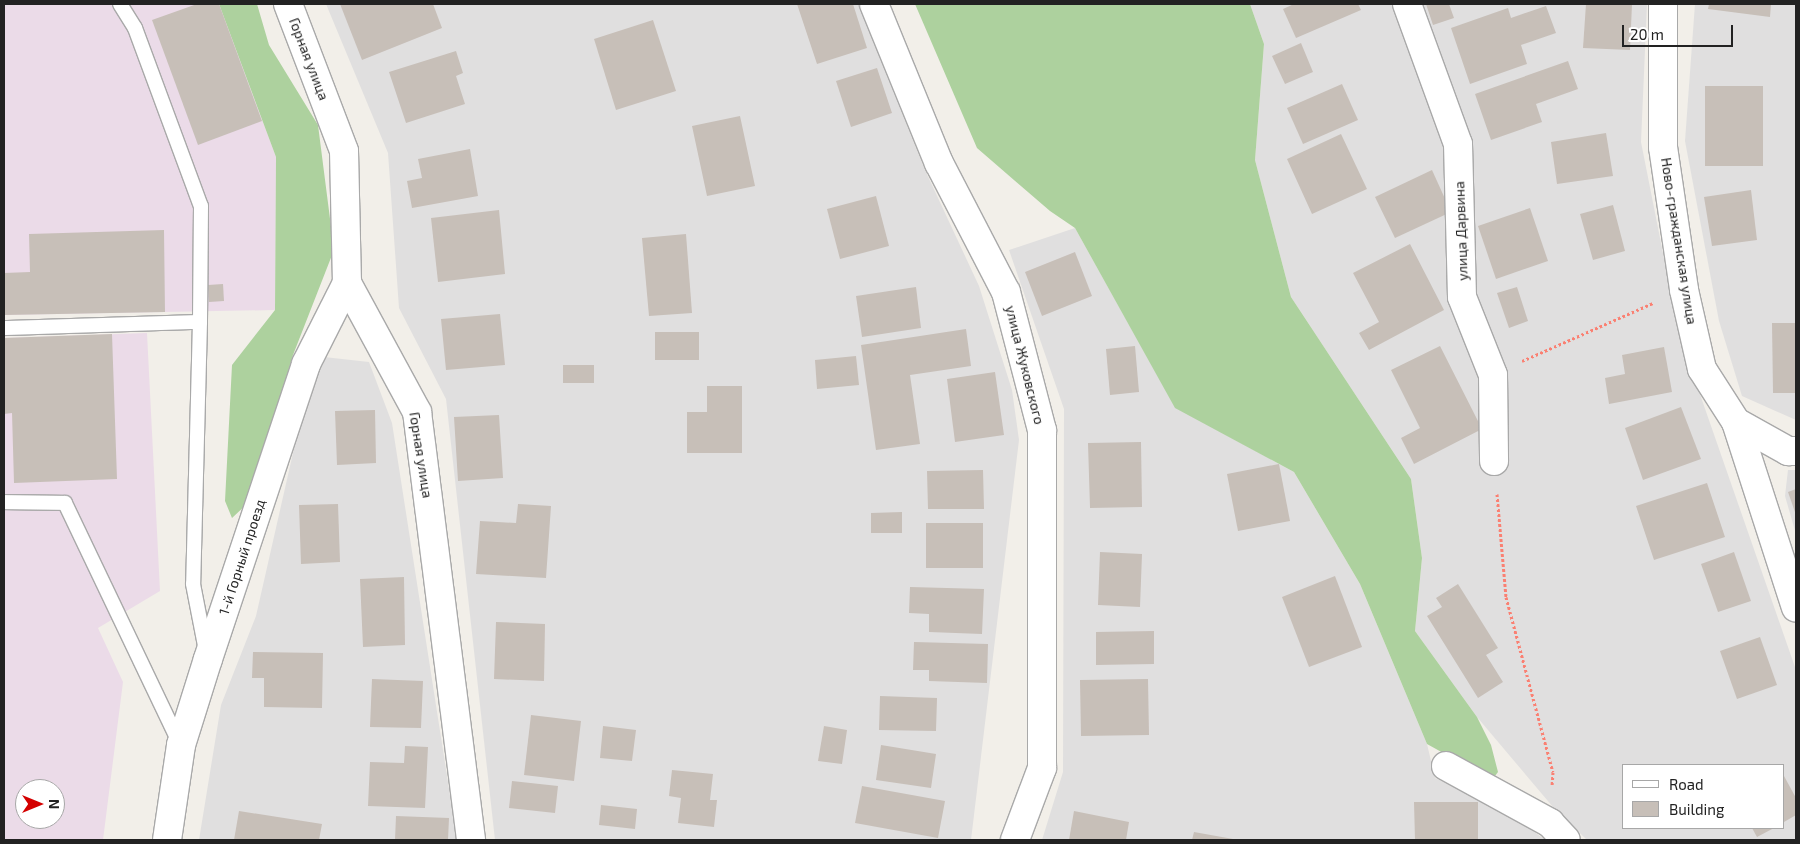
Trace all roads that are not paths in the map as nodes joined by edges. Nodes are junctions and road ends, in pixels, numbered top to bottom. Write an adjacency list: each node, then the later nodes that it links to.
1 (120, 4): 7 (lane)
2 (288, 4): 6 (street, Горная улица)
3 (874, 4): 20 (street, улица Жуковского)
4 (1407, 4): 11 (street, улица Дарвина)
5 (1663, 4): 9 (street, Ново-гражданская улица)
6 (348, 283): 14 (street, 1-й Горный проезд); 19 (street, Горная улица)
7 (200, 322): 8 (lane); 14 (lane)
8 (4, 328)
9 (1736, 422): 10 (street); 13 (street, Ново-гражданская улица)
10 (1796, 451)
11 (1494, 460)
12 (4, 502): 15 (lane)
13 (1796, 608)
14 (208, 660): 15 (street, 1-й Горный проезд)
15 (181, 746): 18 (street, 1-й Горный проезд)
16 (1446, 766): 17 (street)
17 (1558, 832)
18 (167, 840)
19 (472, 840)
20 (1016, 840)

